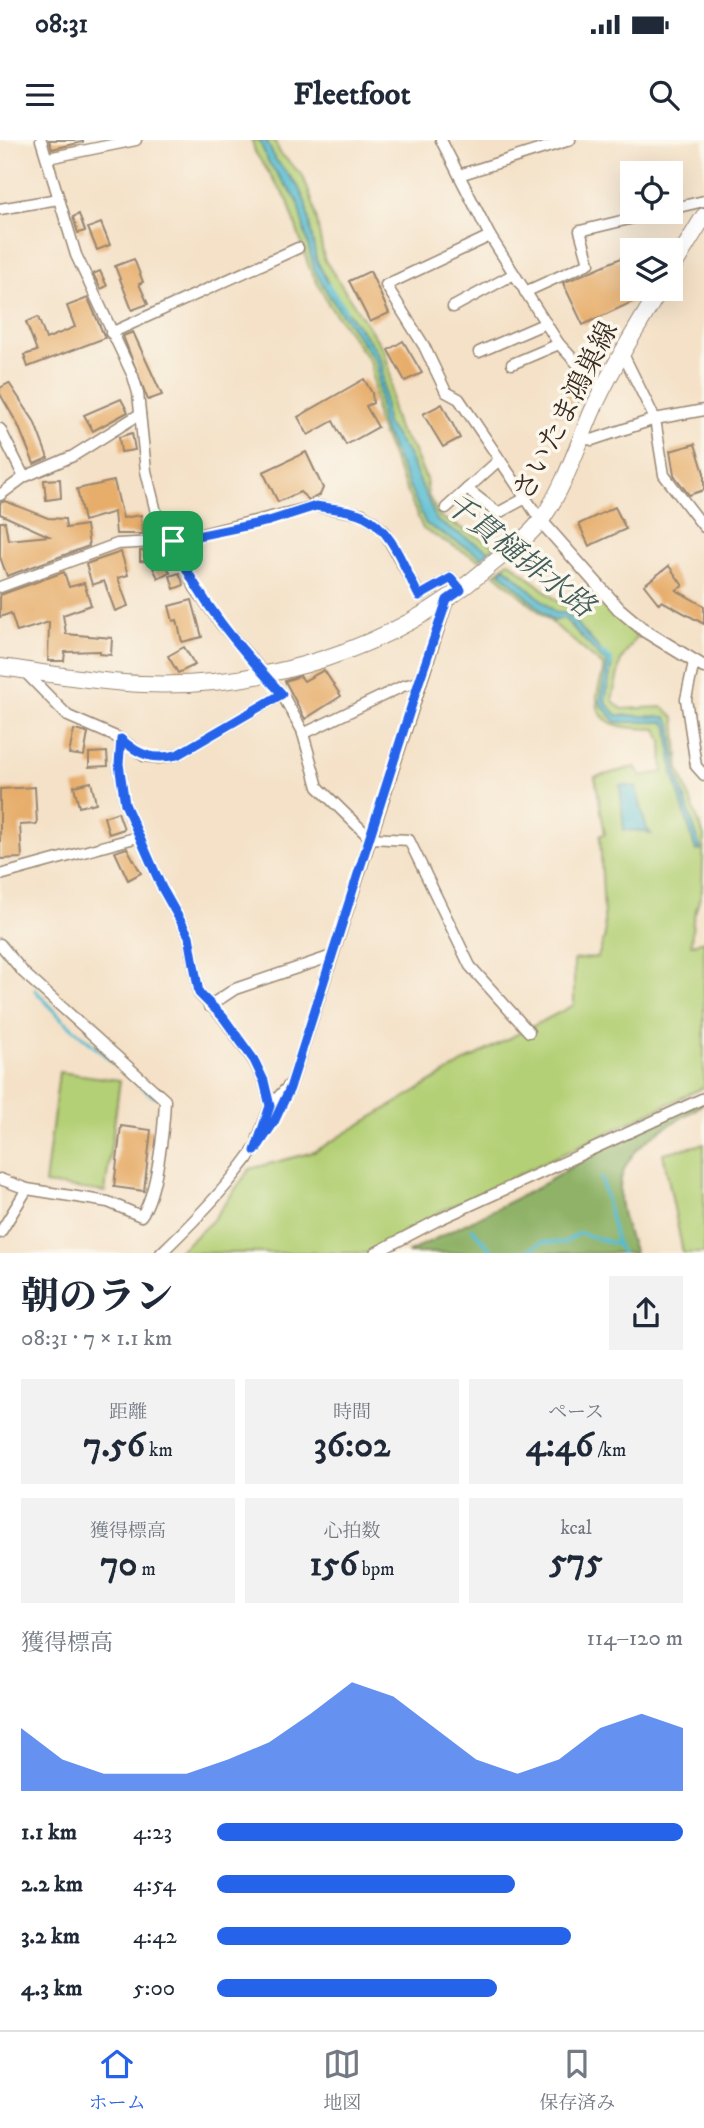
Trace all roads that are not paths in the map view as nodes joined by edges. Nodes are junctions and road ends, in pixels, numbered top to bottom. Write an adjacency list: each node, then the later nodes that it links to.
1 (41, 140): 5 (street)
2 (136, 140): 5 (street)
3 (441, 140): 6 (street)
4 (570, 140): 6 (street)
5 (48, 158): 7 (street)
6 (459, 175): 13 (street)
7 (58, 199): 10 (street); 21 (street)
8 (704, 201): 9 (street)
9 (683, 206)
10 (0, 209)
11 (704, 216): 15 (main road)
12 (620, 221): 17 (street)
13 (490, 236): 16 (street); 32 (street)
14 (298, 248): 21 (street)
15 (683, 251)
16 (514, 274): 17 (street); 19 (street)
17 (525, 292): 20 (street)
18 (653, 301): 24 (main road, さいたま鴻巣線)
19 (453, 307)
20 (546, 323): 22 (street); 23 (street)
21 (111, 333): 28 (street)
22 (559, 344): 25 (street); 26 (street)
23 (479, 352)
24 (622, 352): 26 (main road, さいたま鴻巣線); 29 (street)
25 (512, 364)
26 (602, 390): 31 (main road, さいたま鴻巣線)
27 (704, 410): 29 (street)
28 (140, 414): 33 (street); 40 (street)
29 (655, 419): 31 (street); 39 (street)
30 (0, 429): 33 (street)
31 (582, 437): 38 (main road, さいたま鴻巣線)
32 (499, 460): 34 (street); 36 (street)
33 (24, 477): 35 (street)
34 (467, 489): 36 (street); 37 (street)
35 (0, 495)
36 (524, 499): 38 (street)
37 (446, 508)
38 (541, 521): 42 (main road, さいたま鴻巣線); 43 (street)
39 (704, 527)
40 (168, 541): 41 (street); 42 (street); 46 (street)
41 (0, 587)
42 (454, 595): 46 (main road, さいたま鴻巣線); 47 (street)
43 (699, 664): 51 (street)
44 (0, 667): 45 (main road, さいたま鴻巣線)
45 (23, 670): 46 (main road, さいたま鴻巣線); 50 (street)
46 (264, 674): 48 (street)
47 (419, 682): 49 (street); 53 (street)
48 (282, 694): 49 (street); 50 (street)
49 (303, 734): 53 (street)
50 (121, 739): 52 (street)
51 (704, 775)
52 (138, 837): 54 (street); 57 (street)
53 (370, 838): 56 (street); 58 (street)
54 (0, 874)
55 (0, 944): 64 (street)
56 (332, 956): 57 (street); 59 (street)
57 (209, 1006): 61 (street)
58 (529, 1032)
59 (292, 1083): 61 (street); 62 (street)
60 (704, 1098): 67 (street)
61 (270, 1106): 62 (street)
62 (255, 1151): 66 (street)
63 (0, 1179): 64 (street)
64 (27, 1189): 65 (street)
65 (0, 1233)
66 (161, 1253)
67 (375, 1253)

